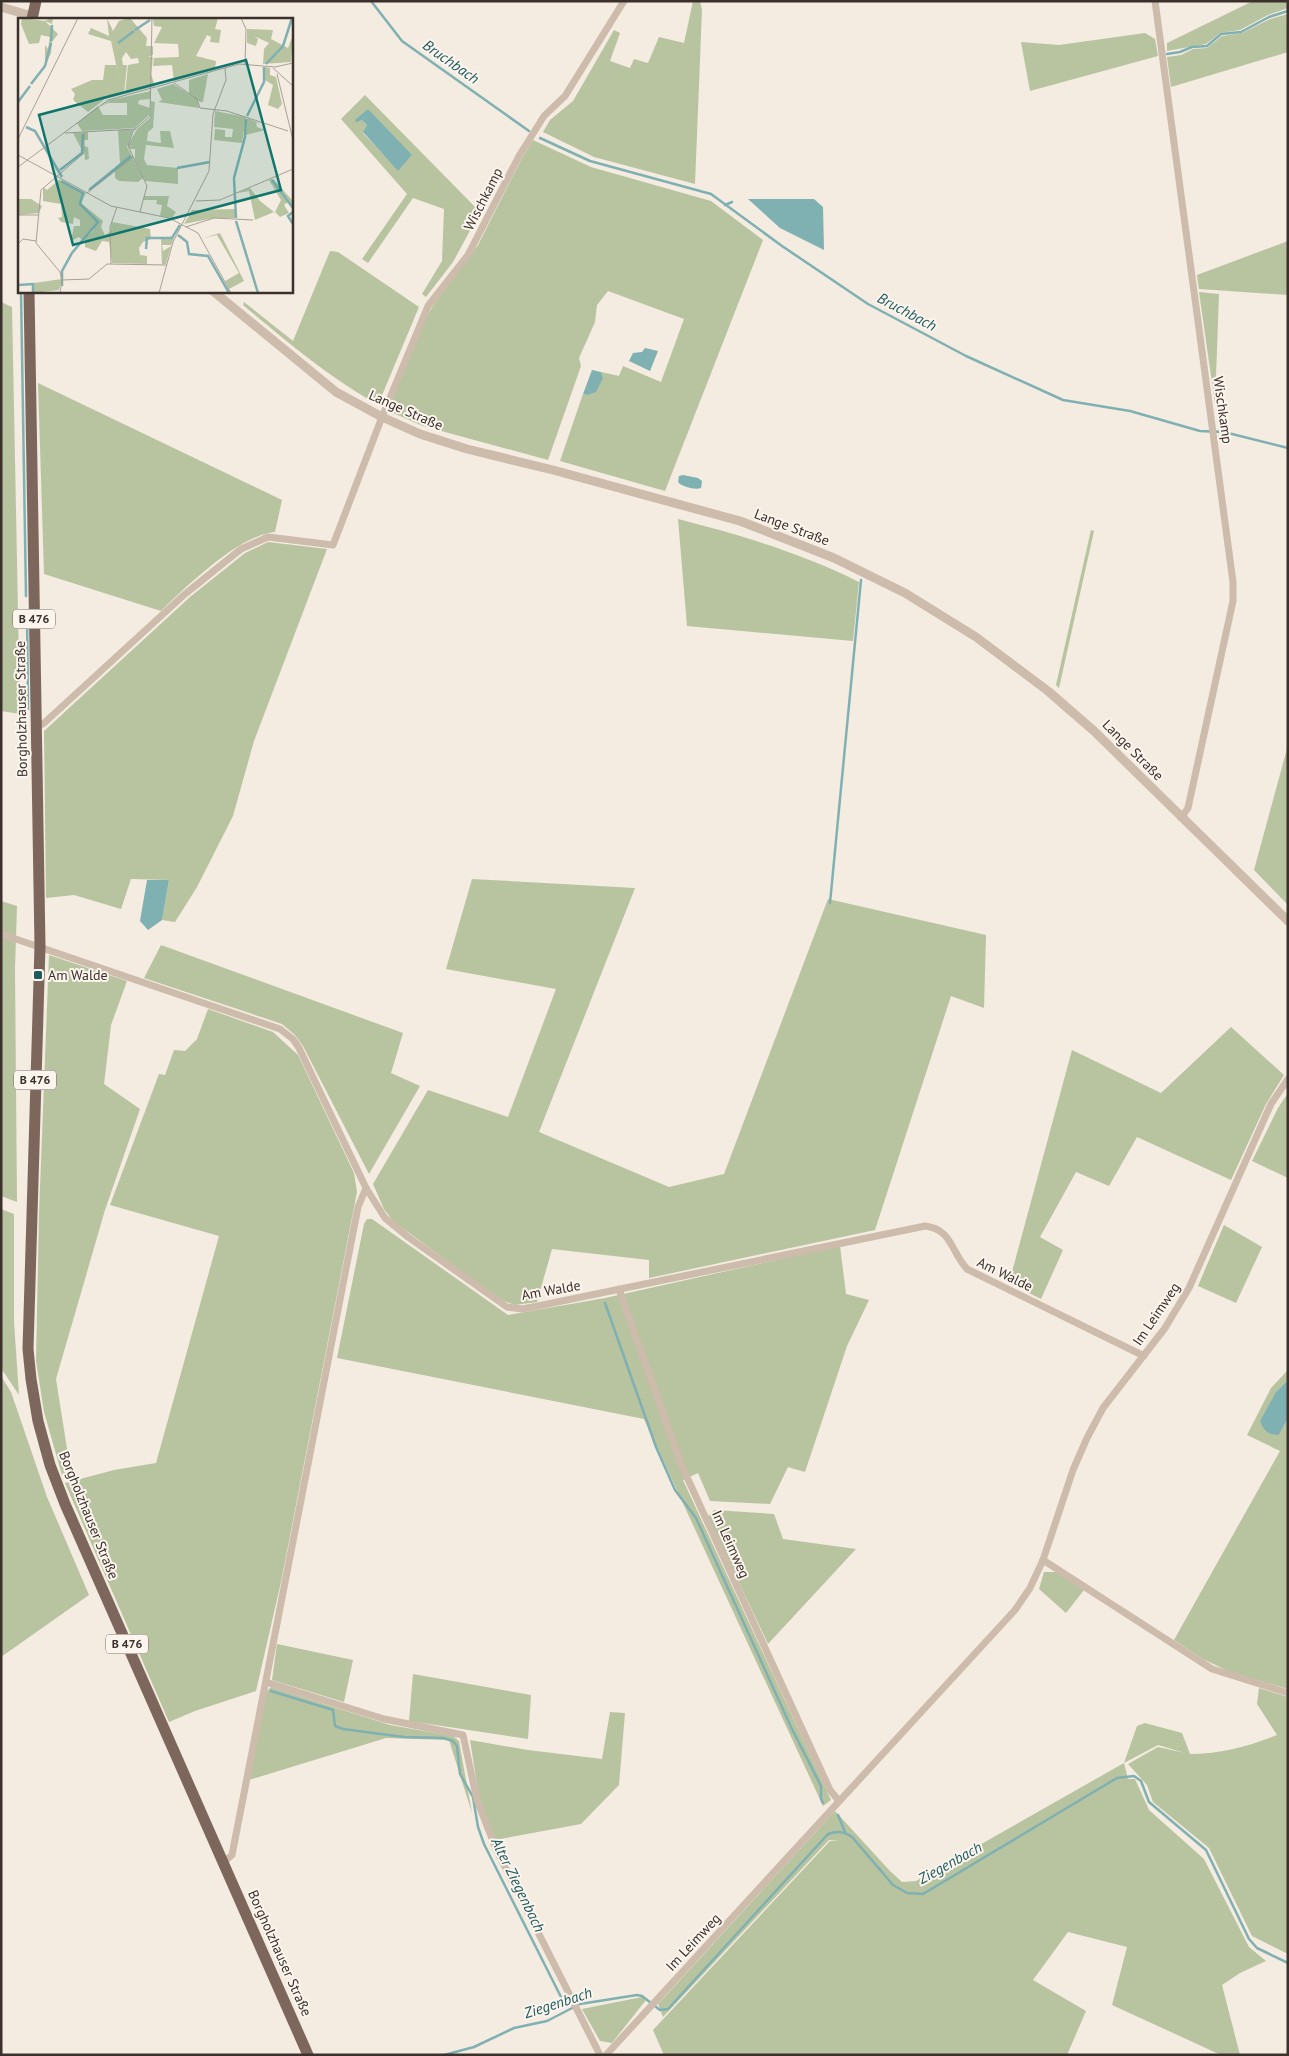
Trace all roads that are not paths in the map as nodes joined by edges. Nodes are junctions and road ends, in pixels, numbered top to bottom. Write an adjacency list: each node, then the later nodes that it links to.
1 (36, 1): 5 (main road)
2 (624, 1): 8 (street, Wischkamp)
3 (1155, 1): 10 (street, Wischkamp)
4 (1, 7): 5 (street)
5 (32, 17)
6 (28, 292): 9 (main road, Borgholzhauser Straße / B 476)
7 (214, 292): 8 (street, Lange Straße)
8 (382, 417): 9 (street, Wischkamp); 10 (street, Lange Straße)
9 (36, 725): 13 (main road, Borgholzhauser Straße / B 476)
10 (1181, 818): 11 (street, Lange Straße)
11 (1288, 921)
12 (1, 934): 13 (street)
13 (40, 946): 15 (street, Am Walde); 22 (main road, Borgholzhauser Straße / B 476)
14 (1288, 1079): 17 (street, Im Leimweg)
15 (366, 1188): 16 (street, Am Walde); 19 (street)
16 (619, 1290): 17 (street, Am Walde); 21 (street, Im Leimweg)
17 (1144, 1356): 18 (street, Im Leimweg)
18 (1043, 1560): 20 (street); 21 (street, Im Leimweg)
19 (266, 1682): 22 (street); 24 (street)
20 (1288, 1693)
21 (839, 1801): 25 (street, Im Leimweg)
22 (223, 1863): 23 (main road, Borgholzhauser Straße / B 476)
23 (308, 2055)
24 (600, 2055)
25 (606, 2055)

